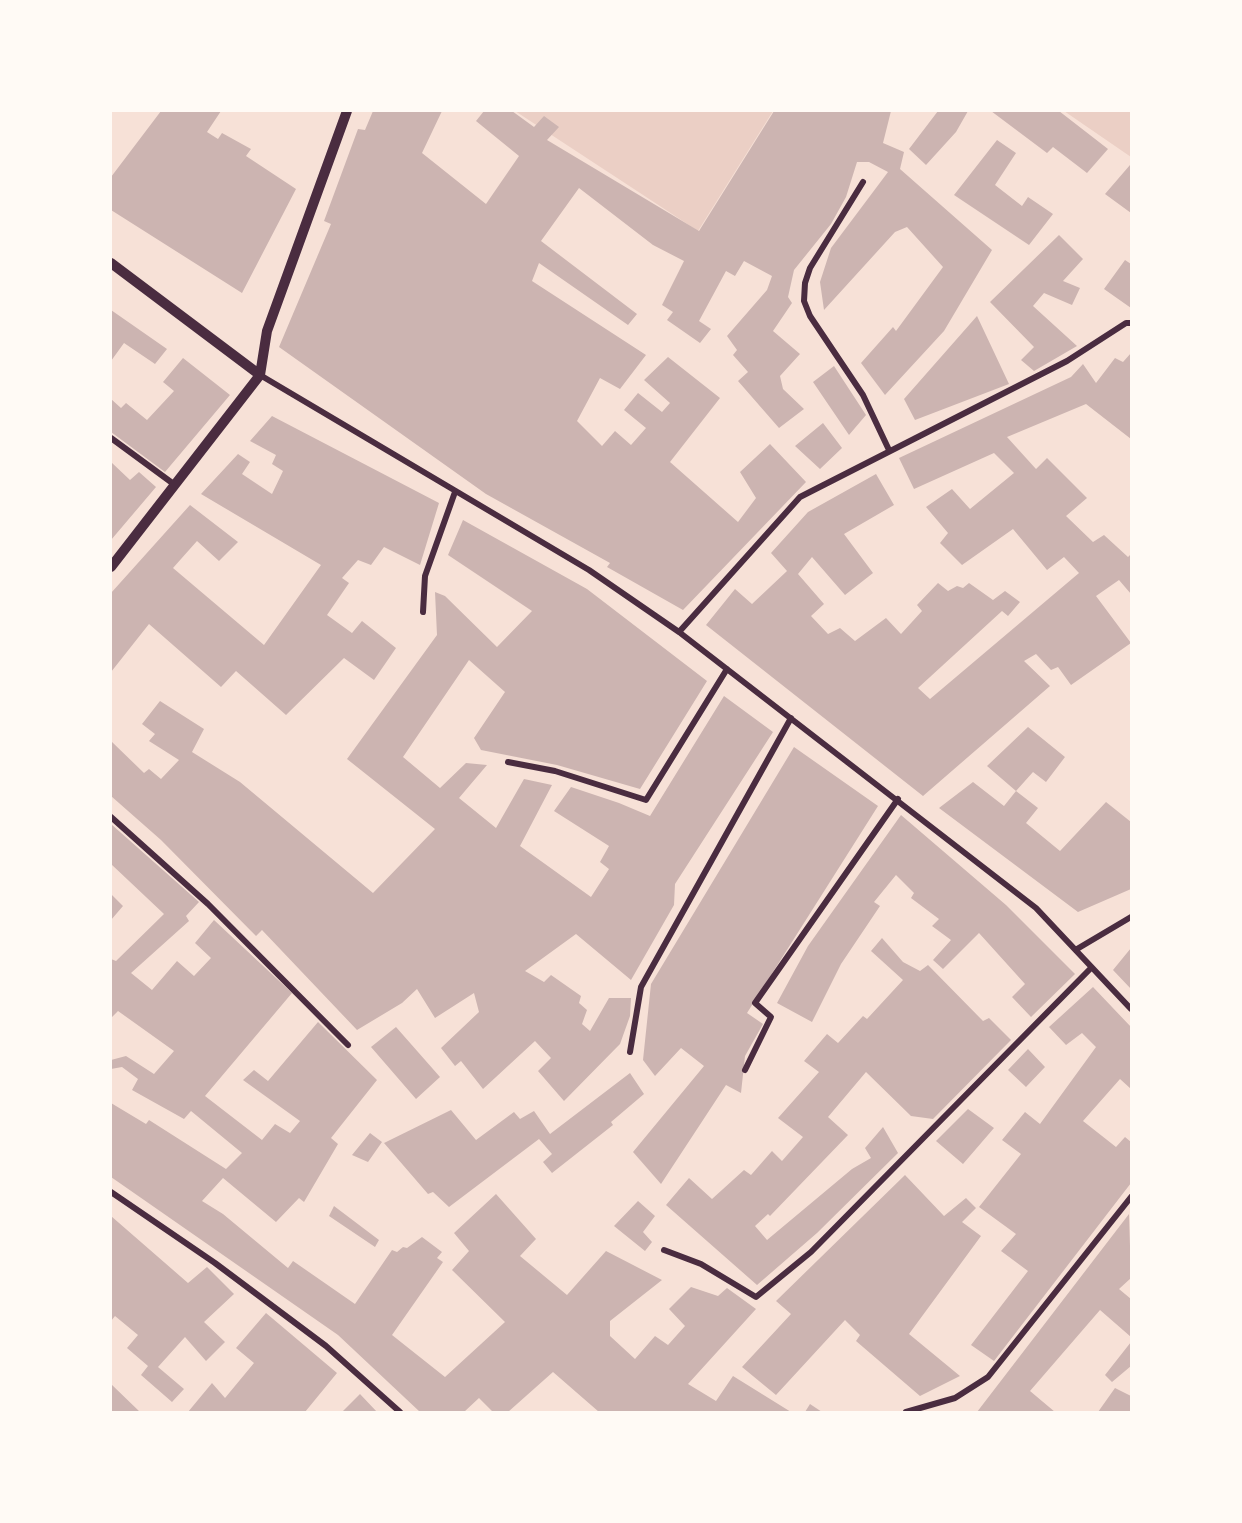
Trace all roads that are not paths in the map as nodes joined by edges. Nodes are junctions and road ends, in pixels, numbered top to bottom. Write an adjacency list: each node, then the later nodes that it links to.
1 (347, 111): 5 (street)
2 (863, 182): 7 (street)
3 (111, 263): 5 (street)
4 (1131, 323): 7 (street)
5 (260, 375): 8 (street); 9 (street)
6 (111, 438): 8 (street)
7 (889, 450): 12 (street)
8 (175, 485): 10 (street)
9 (455, 492): 11 (street); 12 (street)
10 (111, 566)
11 (423, 612)
12 (679, 632): 13 (street)
13 (727, 669): 14 (street); 15 (street)
14 (791, 718): 16 (street); 23 (street)
15 (508, 762)
16 (898, 799): 19 (street); 24 (street)
17 (111, 817): 22 (street)
18 (1131, 917): 19 (street)
19 (1077, 949): 20 (street)
20 (1091, 968): 21 (street); 27 (street)
21 (1131, 1009)
22 (348, 1045)
23 (630, 1052)
24 (745, 1070)
25 (111, 1192): 28 (street)
26 (1131, 1197): 29 (street)
27 (664, 1250)
28 (400, 1412)
29 (906, 1412)

